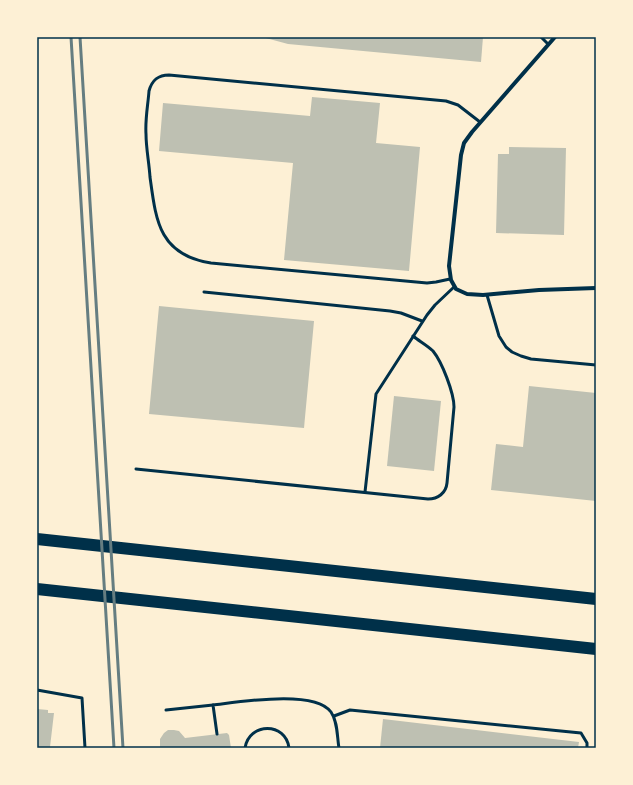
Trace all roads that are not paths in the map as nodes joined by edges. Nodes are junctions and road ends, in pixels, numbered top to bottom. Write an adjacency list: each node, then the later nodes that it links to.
1 (541, 37): 3 (lane)
2 (555, 37): 3 (street)
3 (548, 44): 4 (street)
4 (480, 122): 5 (street); 5 (lane)
5 (450, 279): 6 (street)
6 (454, 287): 9 (street); 10 (lane)
7 (596, 288): 9 (street)
8 (204, 292): 10 (lane)
9 (487, 295): 12 (lane)
10 (422, 321): 11 (lane)
11 (413, 336): 14 (lane); 14 (lane)
12 (596, 365)
13 (136, 469): 14 (lane)
14 (366, 492)
15 (37, 539): 17 (highway)
16 (37, 589): 18 (highway)
17 (596, 599)
18 (596, 649)
19 (37, 690): 24 (lane)
20 (213, 705): 21 (lane); 22 (lane); 23 (lane)
21 (166, 710)
22 (334, 716): 27 (lane); 28 (lane)
23 (217, 734)
24 (85, 748)
25 (245, 748): 26 (lane)
26 (289, 748)
27 (339, 748)
28 (587, 748)

